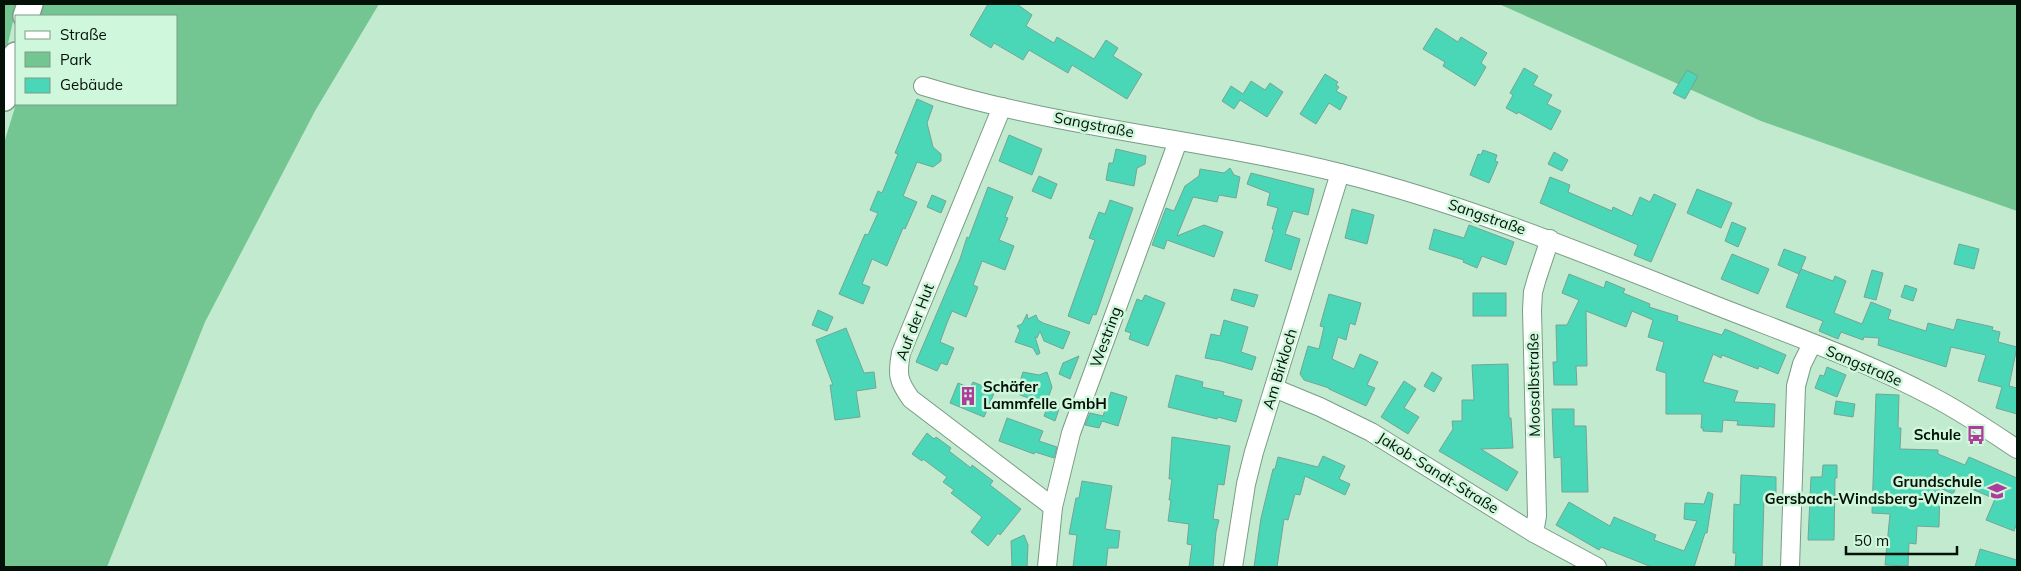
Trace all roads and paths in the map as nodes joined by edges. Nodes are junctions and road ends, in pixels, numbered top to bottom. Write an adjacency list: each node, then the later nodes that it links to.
1 (15, 59): 3 (main road)
2 (924, 86): 4 (street, Sangstraße)
3 (4, 98)
4 (1002, 107): 5 (street, Sangstraße); 11 (street, Auf der Hut)
5 (1178, 141): 6 (street, Sangstraße); 11 (street, Westring)
6 (1340, 173): 7 (street, Sangstraße); 9 (street, Am Birkloch)
7 (1550, 239): 8 (street, Sangstraße); 12 (street, Moosalbstraße)
8 (1812, 344): 10 (street, Sangstraße); 16 (street)
9 (1274, 388): 12 (street, Jakob-Sandt-Straße); 14 (street, Am Birkloch)
10 (2017, 449)
11 (1053, 507): 13 (street, Westring)
12 (1534, 533): 15 (street, Jakob-Sandt-Straße)
13 (1047, 567)
14 (1233, 567)
15 (1597, 567)
16 (1790, 567)

